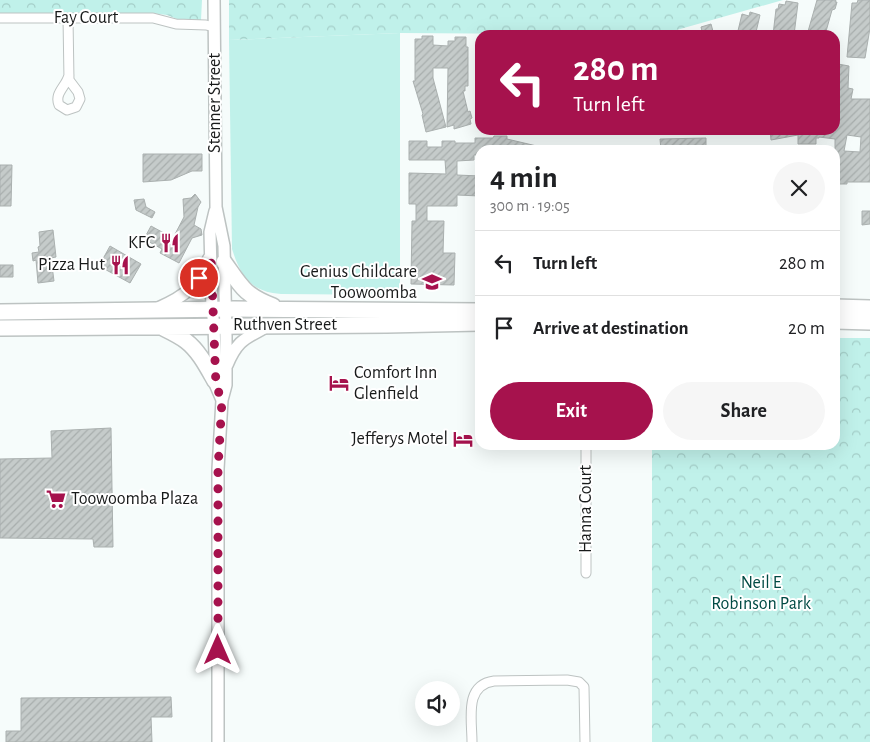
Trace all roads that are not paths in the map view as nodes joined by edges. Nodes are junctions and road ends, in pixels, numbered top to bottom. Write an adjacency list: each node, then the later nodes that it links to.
1 (214, 0): 4 (main road, Stenner Street)
2 (0, 18): 3 (street, Fay Court)
3 (68, 18): 4 (street, Fay Court); 5 (street)
4 (214, 27): 6 (main road, Stenner Street)
5 (68, 75)
6 (217, 259): 9 (highway); 10 (main road); 11 (main road, Stenner Street)
7 (840, 307): 8 (highway)
8 (870, 308)
9 (281, 309): 11 (highway, Ruthven Street); 12 (highway, Ruthven Street)
10 (152, 310): 11 (highway, Ruthven Street); 13 (highway, Ruthven Street)
11 (218, 310): 17 (main road, Stenner Street)
12 (475, 311)
13 (0, 312)
14 (840, 322): 15 (highway)
15 (870, 322)
16 (475, 323): 19 (highway, Ruthven Street)
17 (220, 325): 18 (highway, Ruthven Street); 19 (highway, Ruthven Street); 21 (main road, Stenner Street); 22 (main road, Stenner Street)
18 (160, 326): 20 (highway, Ruthven Street); 22 (highway)
19 (270, 326): 21 (main road)
20 (0, 328)
21 (226, 367): 23 (main road, Stenner Street)
22 (215, 381): 23 (main road, Stenner Street)
23 (222, 400): 26 (main road, Stenner Street)
24 (586, 450): 25 (street, Hanna Court)
25 (586, 573)
26 (218, 742)
27 (472, 742): 28 (street)
28 (585, 742)

